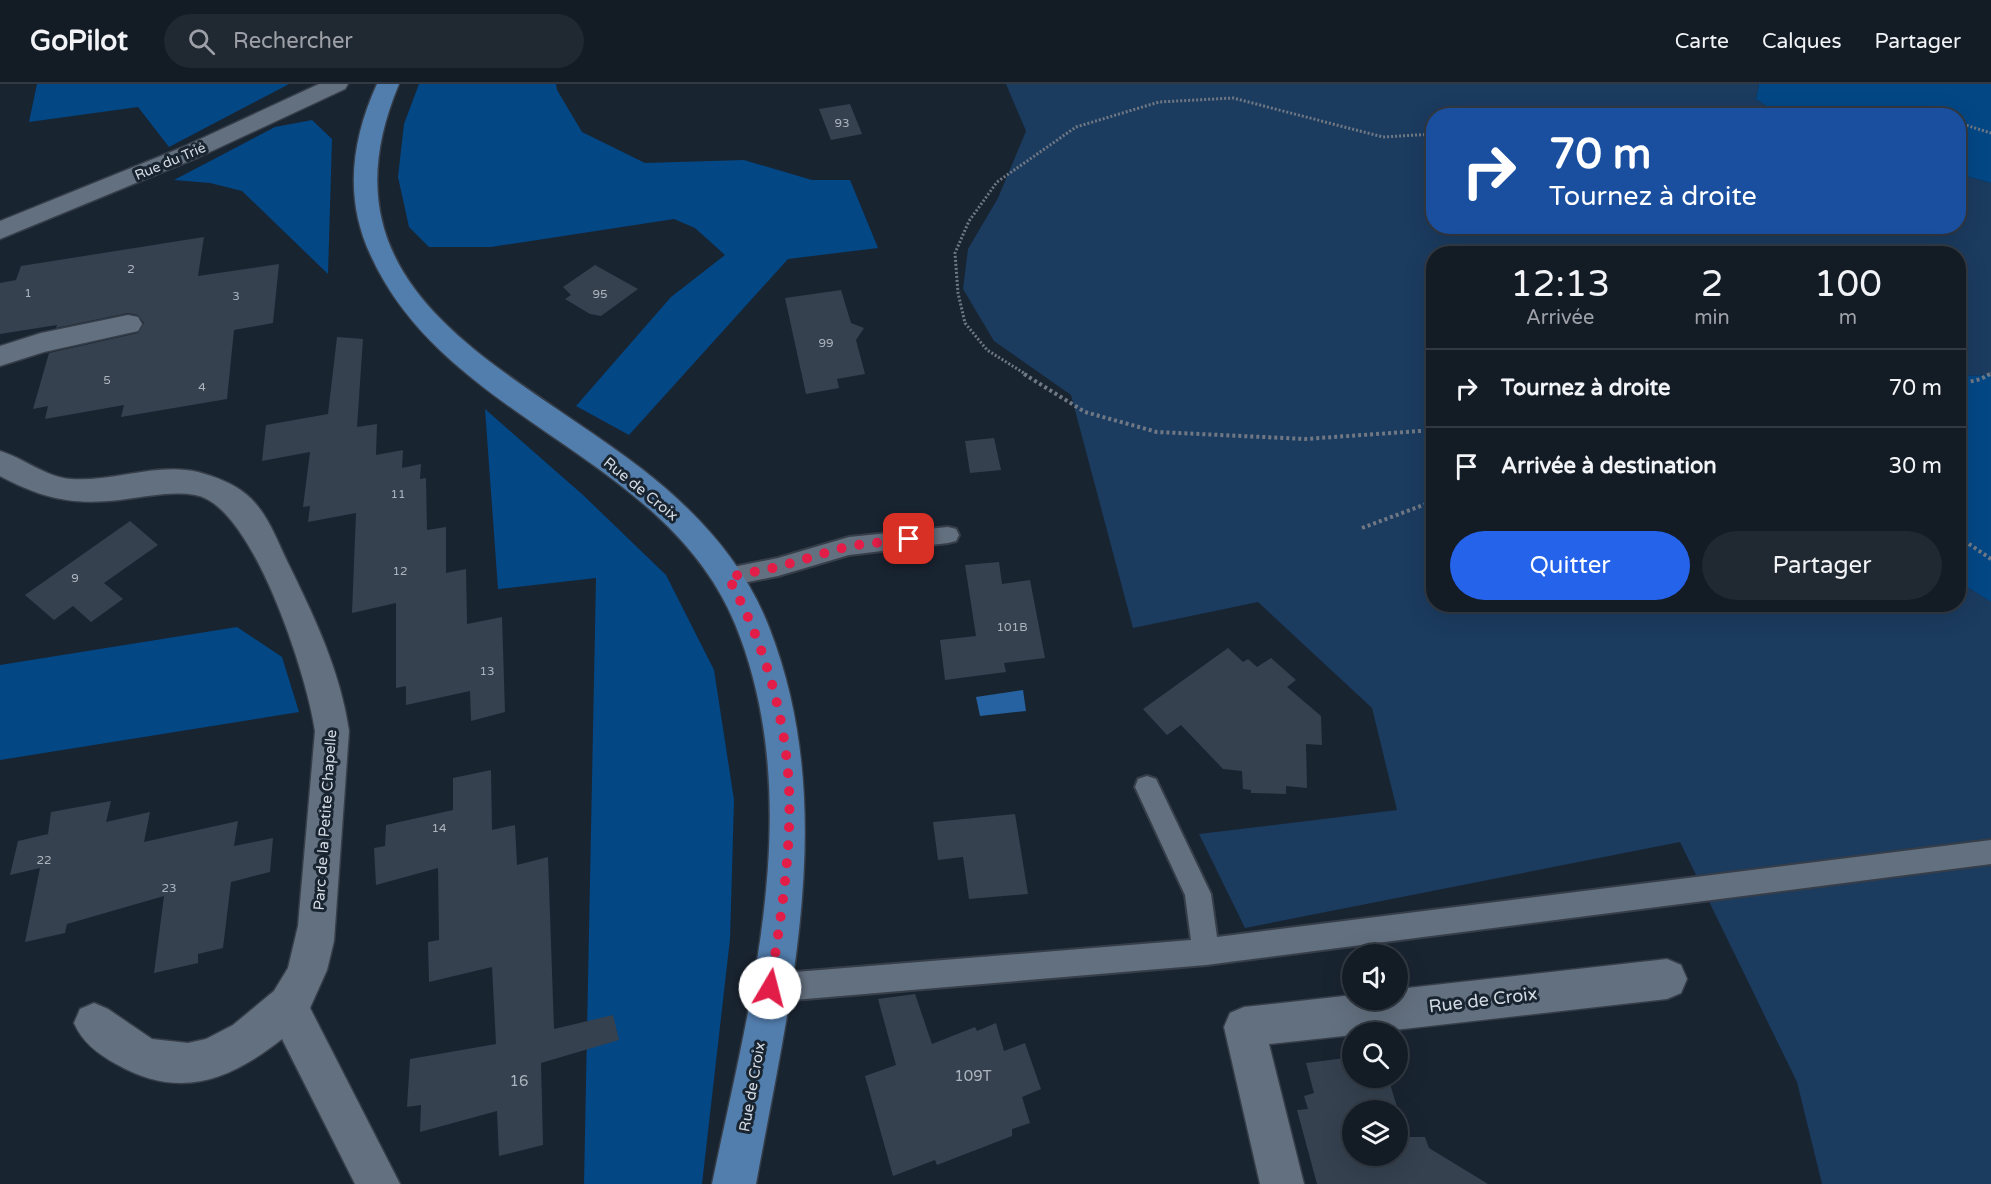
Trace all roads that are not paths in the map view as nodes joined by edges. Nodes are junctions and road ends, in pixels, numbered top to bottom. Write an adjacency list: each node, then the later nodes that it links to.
1 (337, 84): 3 (street, Rue du Trié)
2 (388, 84): 8 (main road, Rue de Croix)
3 (0, 231)
4 (128, 324): 5 (street)
5 (0, 356)
6 (0, 462): 14 (street, Parc de la Petite Chapelle)
7 (948, 535): 8 (lane)
8 (728, 577): 13 (main road, Rue de Croix)
9 (1147, 787): 11 (lane)
10 (1991, 852): 11 (lane)
11 (1206, 952): 13 (lane)
12 (1667, 979): 18 (street, Rue de Croix)
13 (770, 988): 17 (main road, Rue de Croix)
14 (287, 1006): 15 (street, Parc de la Petite Chapelle); 16 (street)
15 (94, 1023)
16 (378, 1184)
17 (734, 1184)
18 (1282, 1184)

